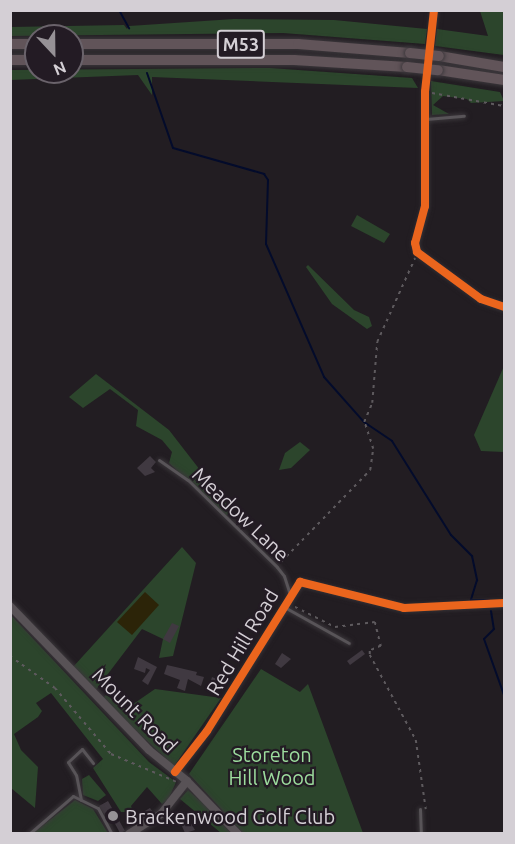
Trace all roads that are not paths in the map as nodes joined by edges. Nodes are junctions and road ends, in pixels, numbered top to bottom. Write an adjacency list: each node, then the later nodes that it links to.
1 (434, 10): 7 (street)
2 (84, 44): 4 (highway, M53, bridge)
3 (84, 60): 5 (highway, M53, bridge)
4 (504, 67)
5 (504, 80)
6 (464, 116): 7 (lane)
7 (426, 119): 8 (street)
8 (504, 307)
9 (159, 460): 10 (lane, Meadow Lane)
10 (290, 597): 11 (street, Red Hill Road); 13 (street, Red Hill Road)
11 (504, 603)
12 (10, 606): 16 (main road, Mount Road)
13 (286, 608): 14 (lane); 16 (street, Red Hill Road)
14 (349, 643)
15 (93, 763): 18 (lane)
16 (175, 772): 17 (main road, Mount Road)
17 (187, 781): 22 (main road); 23 (main road, Mount Road)
18 (81, 800): 20 (lane); 21 (lane)
19 (420, 809): 24 (lane)
20 (29, 834)
21 (112, 834)
22 (129, 834)
23 (238, 834)
24 (421, 834)

